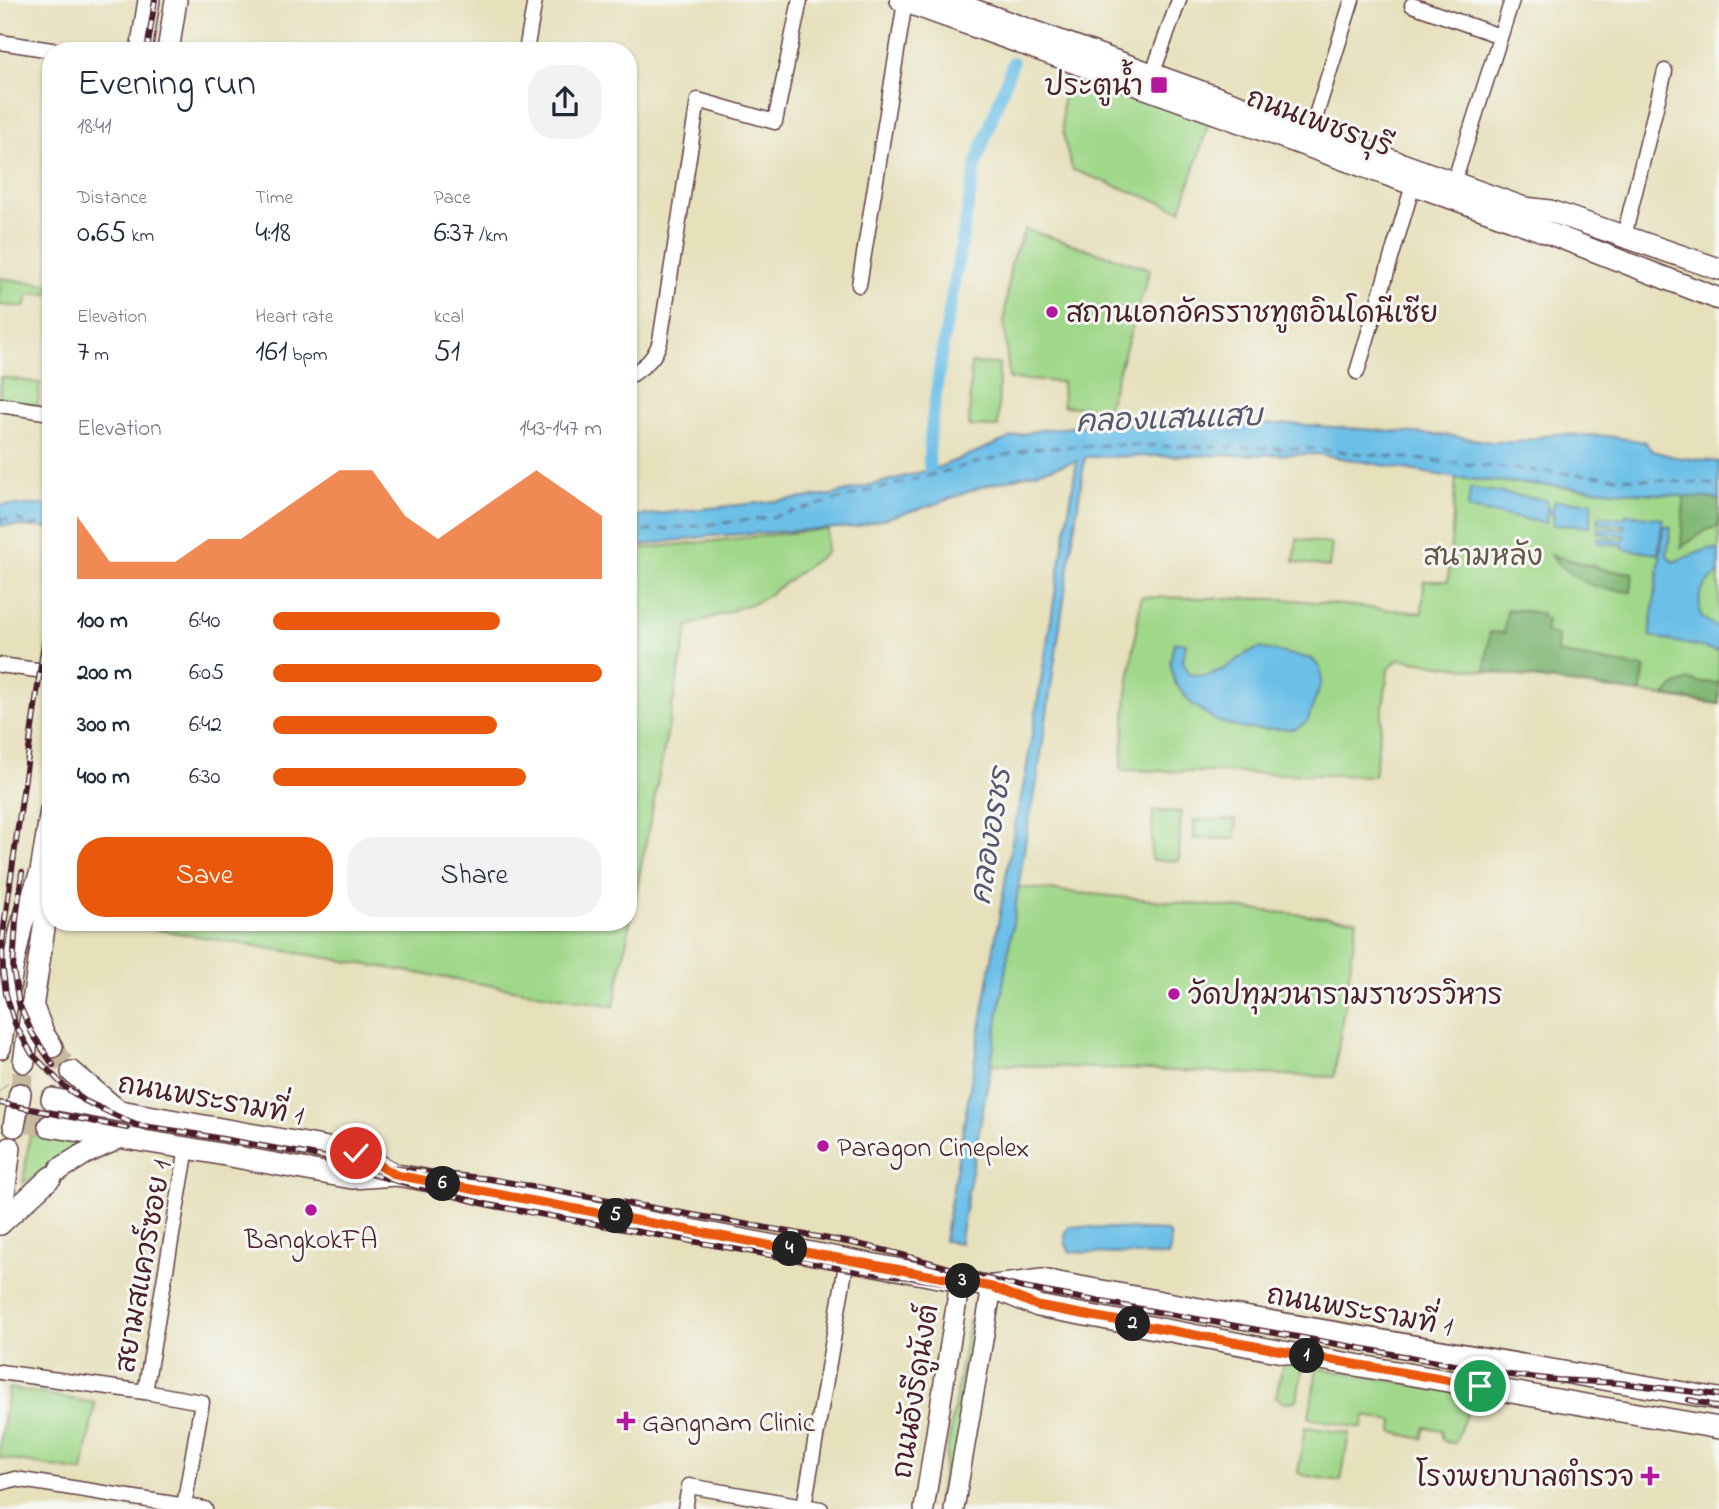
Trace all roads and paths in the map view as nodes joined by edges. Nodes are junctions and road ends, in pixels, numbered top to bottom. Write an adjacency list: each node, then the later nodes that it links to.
1 (149, 0): 13 (main road)
2 (176, 0): 14 (main road)
3 (535, 0): 15 (street)
4 (800, 0): 26 (street)
5 (946, 0): 18 (main road, ถนนเพชรบุรี)
6 (1179, 0): 18 (street)
7 (1352, 0): 19 (street)
8 (1512, 0): 11 (street)
9 (903, 1): 21 (main road, ถนนเพชรบุรี); 24 (street)
10 (1412, 5): 11 (street)
11 (1500, 36): 20 (street)
12 (0, 42): 16 (street)
13 (142, 42)
14 (170, 42)
15 (528, 42)
16 (42, 49)
17 (1665, 71): 22 (street)
18 (1152, 75): 19 (main road, ถนนเพชรบุรี)
19 (1311, 131): 20 (main road, ถนนเพชรบุรี)
20 (1454, 182): 22 (main road, ถนนเพชรบุรี)
21 (1412, 188): 25 (main road, ถนนเพชรบุรี); 27 (street)
22 (1623, 236): 23 (main road, ถนนเพชรบุรี)
23 (1719, 269)
24 (859, 285)
25 (1719, 299)
26 (637, 371)
27 (1357, 372)
28 (0, 405): 29 (street)
29 (42, 412)
30 (0, 665): 31 (street)
31 (42, 671)
32 (42, 866): 33 (main road)
33 (41, 872): 34 (main road); 38 (main road)
34 (42, 884)
35 (43, 931): 36 (main road)
36 (31, 1003): 37 (main road); 39 (main road)
37 (52, 1047)
38 (0, 1048)
39 (24, 1062)
40 (72, 1072): 43 (main road)
41 (14, 1093): 44 (main road)
42 (52, 1099): 43 (main road, ถนนพระรามที่ 1)
43 (118, 1110): 50 (main road, ถนนพระรามที่ 1)
44 (12, 1122)
45 (49, 1126): 46 (main road, ถนนพระรามที่ 1)
46 (121, 1137): 48 (main road, ถนนพระรามที่ 1); 51 (main road)
47 (10, 1148): 49 (main road)
48 (187, 1148): 50 (main road, ถนนพระรามที่ 1); 56 (street, สยามสแควร์ซอย 1)
49 (3, 1174): 51 (main road)
50 (396, 1175): 52 (main road, ถนนพระรามที่ 1)
51 (0, 1224)
52 (848, 1259): 53 (main road, ถนนพระรามที่ 1); 61 (street)
53 (960, 1281): 54 (main road, ถนนพระรามที่ 1); 65 (main road, ถนนอังรีดูนังต์)
54 (992, 1287): 57 (main road, ถนนพระรามที่ 1); 58 (main road, ถนนพระรามที่ 1); 66 (main road, ถนนอังรีดูนังต์)
55 (0, 1372): 56 (street)
56 (145, 1392): 60 (street)
57 (1719, 1399)
58 (1719, 1429)
59 (0, 1483): 60 (street)
60 (184, 1506): 62 (street)
61 (804, 1506): 63 (street); 64 (street)
62 (205, 1509)
63 (685, 1509)
64 (821, 1509)
65 (923, 1509)
66 (954, 1509)

